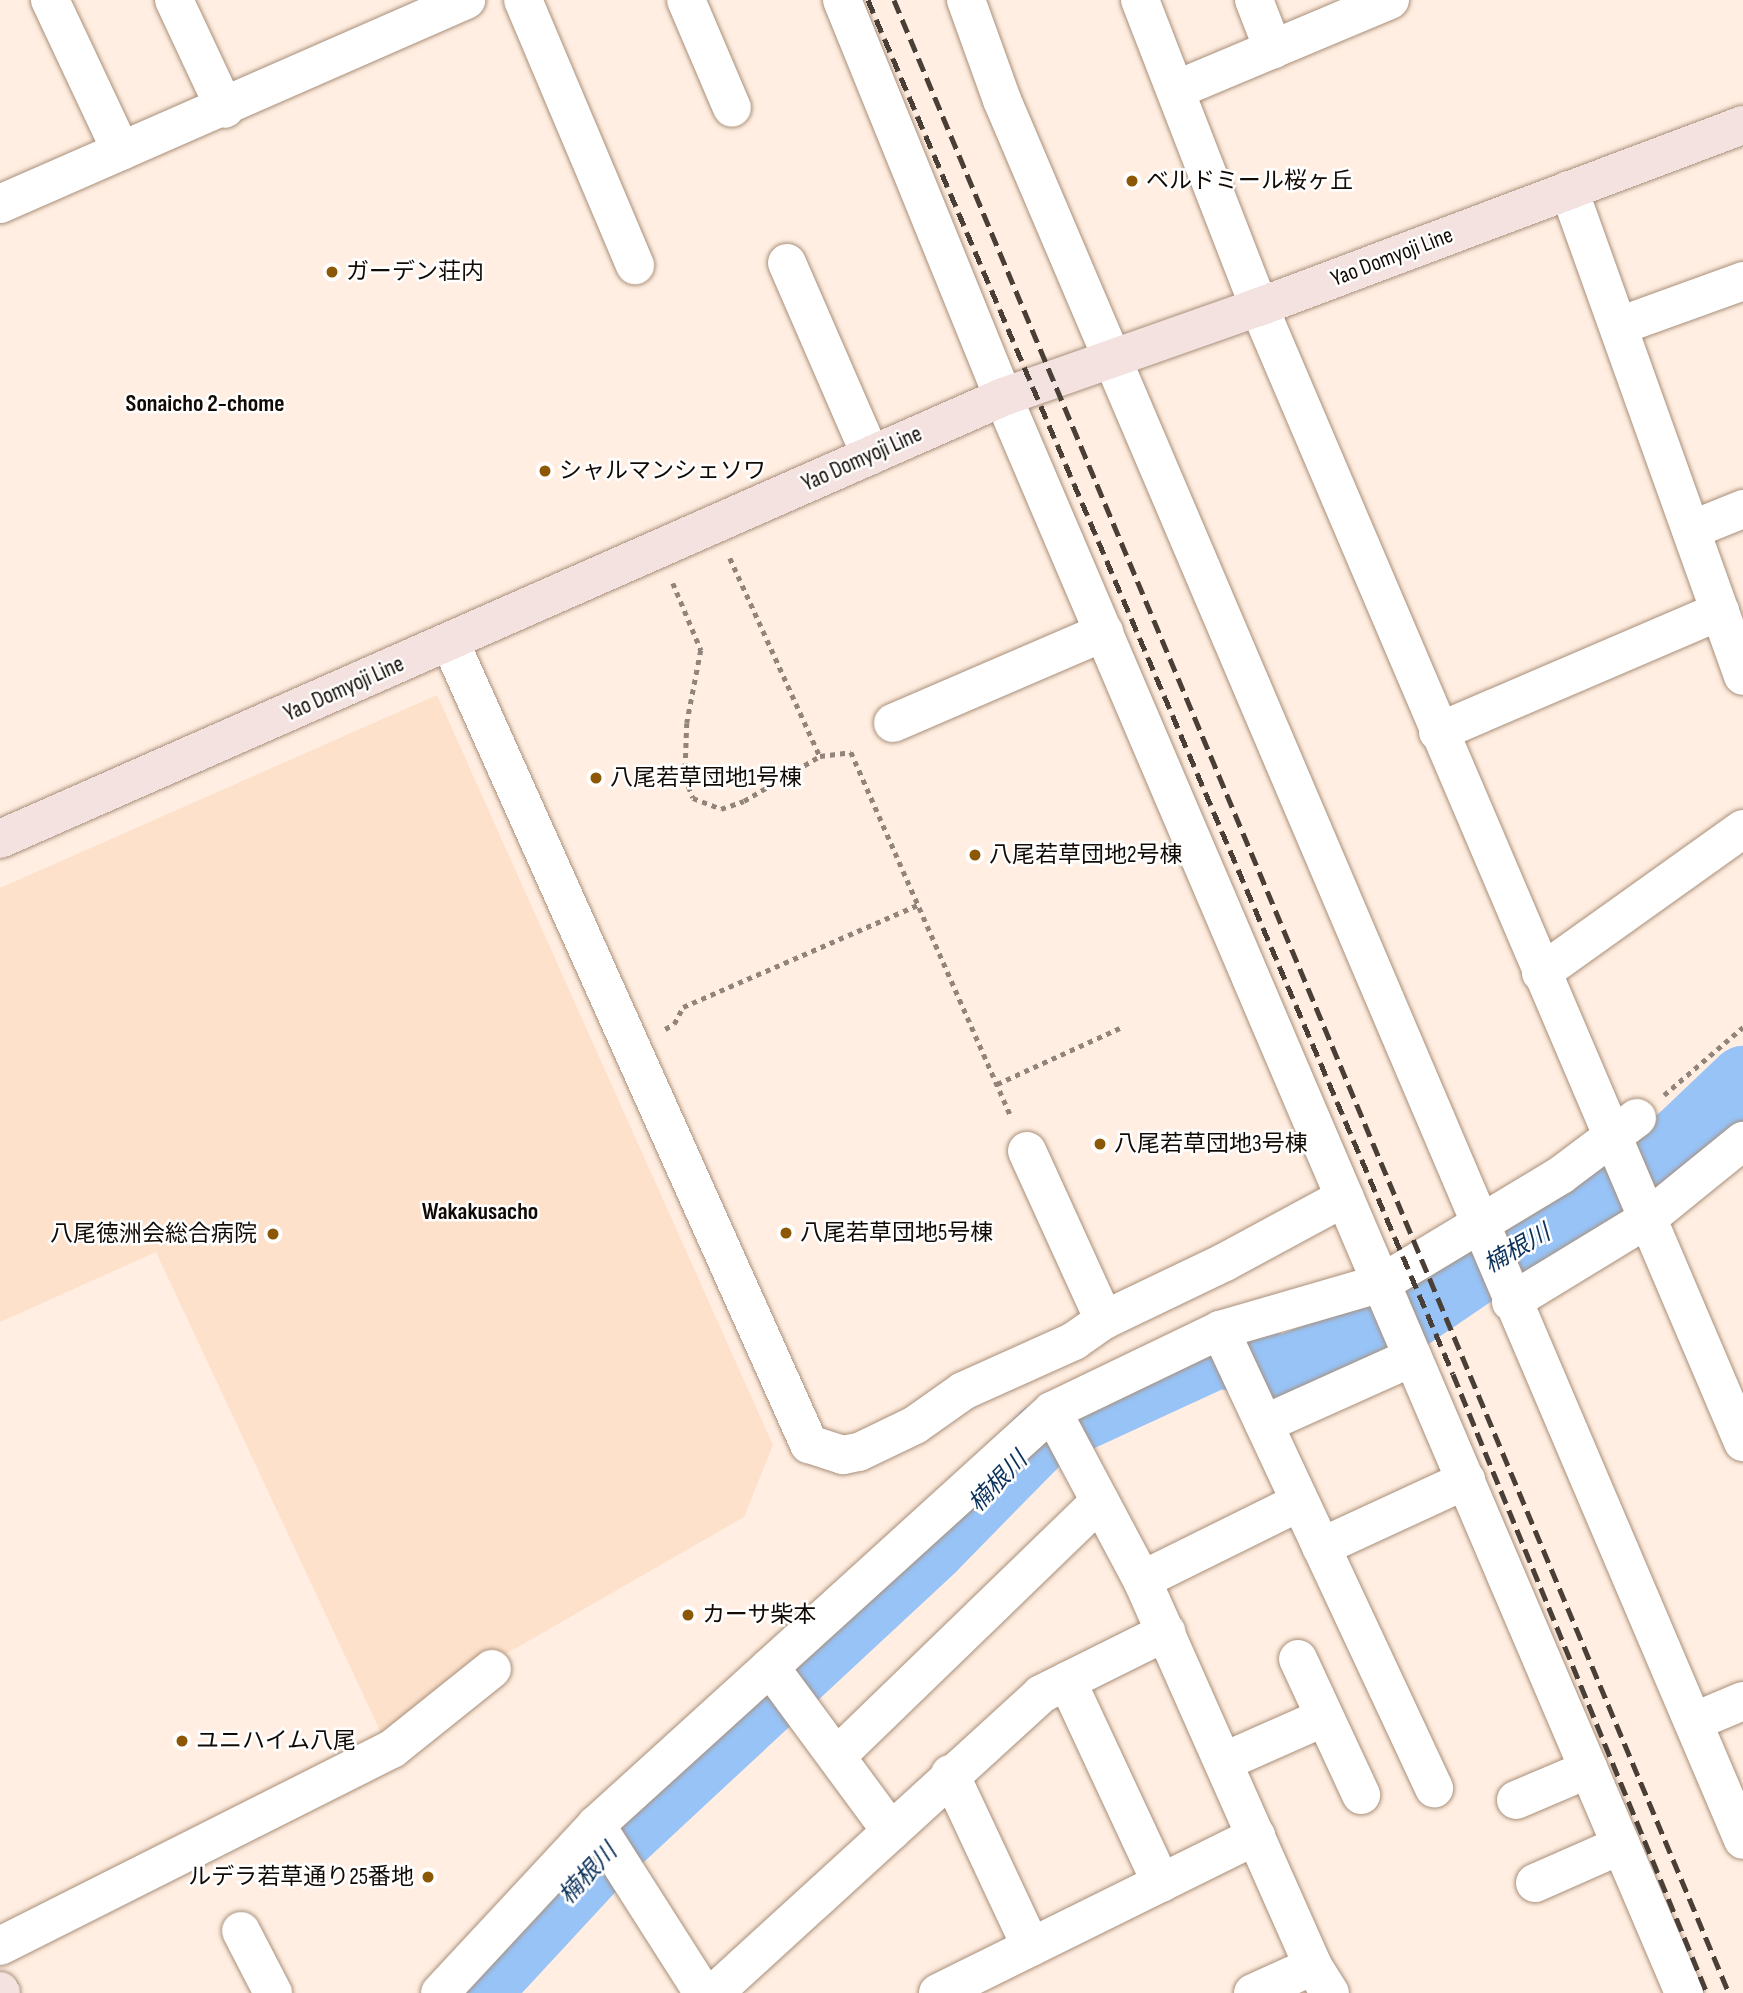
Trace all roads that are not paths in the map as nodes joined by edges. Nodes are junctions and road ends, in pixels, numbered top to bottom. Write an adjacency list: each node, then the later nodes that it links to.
1 (50, 0): 16 (street)
2 (174, 0): 14 (street)
3 (466, 0): 14 (street)
4 (523, 0): 20 (street)
5 (686, 0): 13 (street)
6 (842, 0): 25 (street)
7 (965, 0): 24 (street)
8 (1140, 0): 12 (street)
9 (1254, 0): 11 (street)
10 (1390, 0): 11 (street)
11 (1273, 49): 12 (street)
12 (1178, 89): 22 (street)
13 (732, 108)
14 (225, 109): 16 (street)
15 (1743, 125): 17 (main road, Yao Domyoji Line)
16 (121, 151): 18 (street)
17 (1569, 190): 22 (main road, Yao Domyoji Line); 23 (street)
18 (0, 204)
19 (787, 263): 26 (street)
20 (635, 265)
21 (1743, 281): 23 (street)
22 (1259, 307): 24 (main road, Yao Domyoji Line); 34 (street)
23 (1619, 326): 28 (street)
24 (1112, 357): 25 (main road, Yao Domyoji Line); 43 (street)
25 (1003, 397): 26 (main road, Yao Domyoji Line); 30 (street)
26 (871, 456): 31 (main road, Yao Domyoji Line)
27 (1743, 509): 28 (street)
28 (1691, 530): 29 (street)
29 (1720, 611): 32 (street); 34 (street)
30 (1104, 632): 33 (street); 41 (street)
31 (450, 642): 36 (main road, Yao Domyoji Line); 45 (street)
32 (1743, 676)
33 (893, 723)
34 (1438, 732): 37 (street)
35 (1743, 829): 37 (street)
36 (0, 839)
37 (1541, 973): 38 (street)
38 (1620, 1131): 42 (street); 43 (street)
39 (1743, 1141): 42 (street)
40 (1027, 1151): 45 (street)
41 (1345, 1197): 45 (street); 46 (street)
42 (1647, 1218): 44 (street); 50 (street)
43 (1480, 1222): 44 (street); 46 (street)
44 (1511, 1300): 63 (street)
45 (1104, 1320)
46 (1398, 1321): 47 (street); 49 (street); 51 (street)
47 (1220, 1330): 48 (street); 49 (street)
48 (1052, 1411): 52 (street); 58 (street)
49 (1264, 1424): 53 (street)
50 (1743, 1442)
51 (1466, 1480): 54 (street); 66 (street)
52 (1100, 1501): 55 (street); 64 (street)
53 (1300, 1502): 54 (street); 55 (street)
54 (1321, 1547): 68 (street)
55 (1142, 1580): 56 (street)
56 (1166, 1632): 60 (street); 65 (street)
57 (1298, 1659): 62 (street)
58 (770, 1667): 64 (street); 72 (street)
59 (492, 1669): 79 (street)
60 (1067, 1681): 67 (street); 76 (street)
61 (1743, 1701): 63 (street)
62 (1325, 1717): 65 (street); 69 (street)
63 (1693, 1722): 71 (street)
64 (837, 1756): 73 (street)
65 (1223, 1762): 74 (street)
66 (1589, 1769): 70 (street); 75 (street)
67 (950, 1774): 73 (street); 80 (street)
68 (1434, 1788)
69 (1360, 1795)
70 (1516, 1800)
71 (1740, 1824)
72 (596, 1825): 83 (street); 84 (street)
73 (891, 1831): 85 (street)
74 (1256, 1836): 76 (street); 81 (street)
75 (1621, 1845): 77 (street); 88 (street)
76 (1161, 1883): 80 (street)
77 (1535, 1883)
78 (241, 1931): 82 (street)
79 (0, 1946)
80 (1031, 1947): 86 (street)
81 (1321, 1979): 87 (street)
82 (273, 1993)
83 (440, 1993)
84 (703, 1993)
85 (714, 1993)
86 (938, 1993)
87 (1253, 1993)
88 (1684, 1993)

